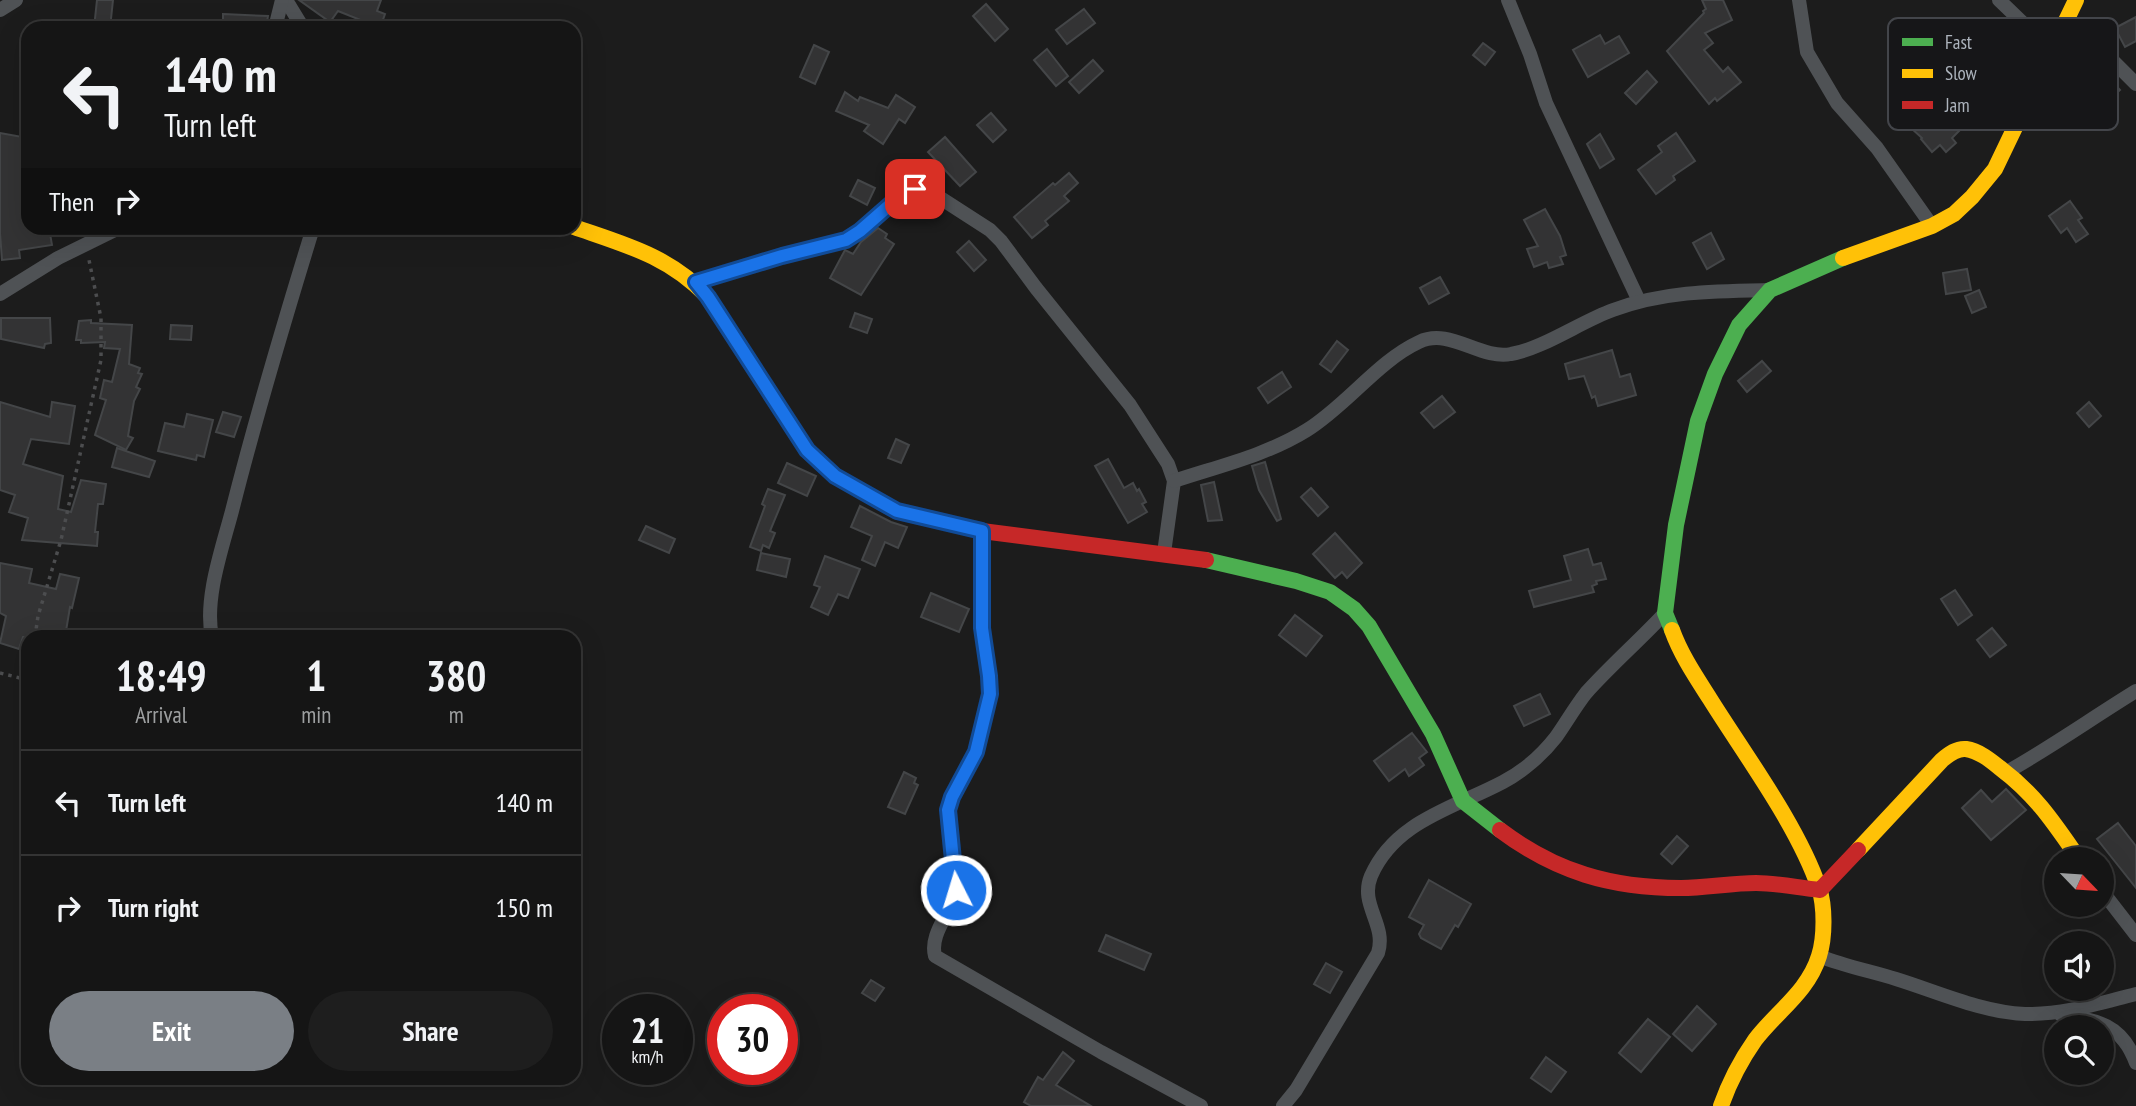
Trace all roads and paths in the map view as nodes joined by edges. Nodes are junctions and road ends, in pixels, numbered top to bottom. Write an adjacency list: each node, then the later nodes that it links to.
1 (16, 0): 7 (street)
2 (284, 0): 10 (street); 11 (street)
3 (1508, 0): 23 (street)
4 (1799, 0): 15 (street)
5 (2000, 0): 8 (street)
6 (2076, 0): 9 (street)
7 (0, 10)
8 (2018, 18)
9 (2067, 18)
10 (277, 21)
11 (298, 21)
12 (2118, 67): 13 (street)
13 (2136, 85)
14 (2013, 130): 15 (street)
15 (1932, 226): 21 (street)
16 (581, 229): 20 (street)
17 (103, 235): 19 (street)
18 (311, 235): 29 (street)
19 (86, 243): 22 (street); 28 (path)
20 (696, 282): 24 (street); 25 (street)
21 (1770, 290): 23 (street); 27 (street)
22 (0, 294)
23 (1639, 301): 24 (street)
24 (1174, 481): 26 (street)
25 (982, 531): 26 (street); 43 (street)
26 (1164, 553): 34 (street)
27 (1665, 613): 34 (street); 36 (street)
28 (36, 630)
29 (211, 630)
30 (0, 673): 31 (path)
31 (21, 677)
32 (2136, 691): 33 (street)
33 (2005, 773): 35 (street); 36 (street)
34 (1464, 801): 36 (street); 44 (street)
35 (2071, 847)
36 (1820, 890): 39 (street)
37 (2114, 907): 38 (street)
38 (2136, 935)
39 (1819, 956): 41 (street); 45 (street)
40 (2136, 994): 41 (street)
41 (2050, 1013): 42 (street)
42 (2136, 1063)
43 (1201, 1106)
44 (1283, 1106)
45 (1721, 1106)

